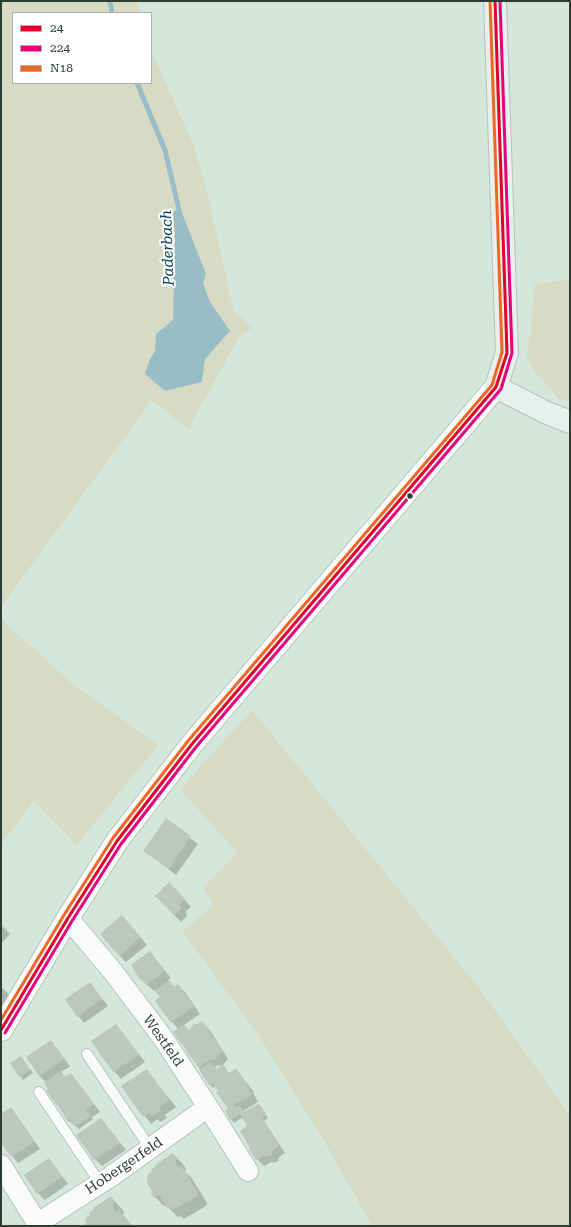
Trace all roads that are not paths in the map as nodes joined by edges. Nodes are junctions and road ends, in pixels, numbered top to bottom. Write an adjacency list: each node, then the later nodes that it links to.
1 (495, 1): 2 (main road)
2 (496, 387): 3 (main road); 4 (street)
3 (570, 422)
4 (68, 918): 5 (street); 8 (street, Westfeld)
5 (1, 1030)
6 (87, 1054): 9 (lane)
7 (39, 1092): 12 (lane)
8 (208, 1107): 9 (street, Hobergerfeld); 11 (street, Westfeld)
9 (150, 1148): 12 (street, Hobergerfeld)
10 (1, 1165): 13 (street, Hobergerfeld)
11 (248, 1171)
12 (100, 1183): 13 (street, Hobergerfeld)
13 (38, 1224)

